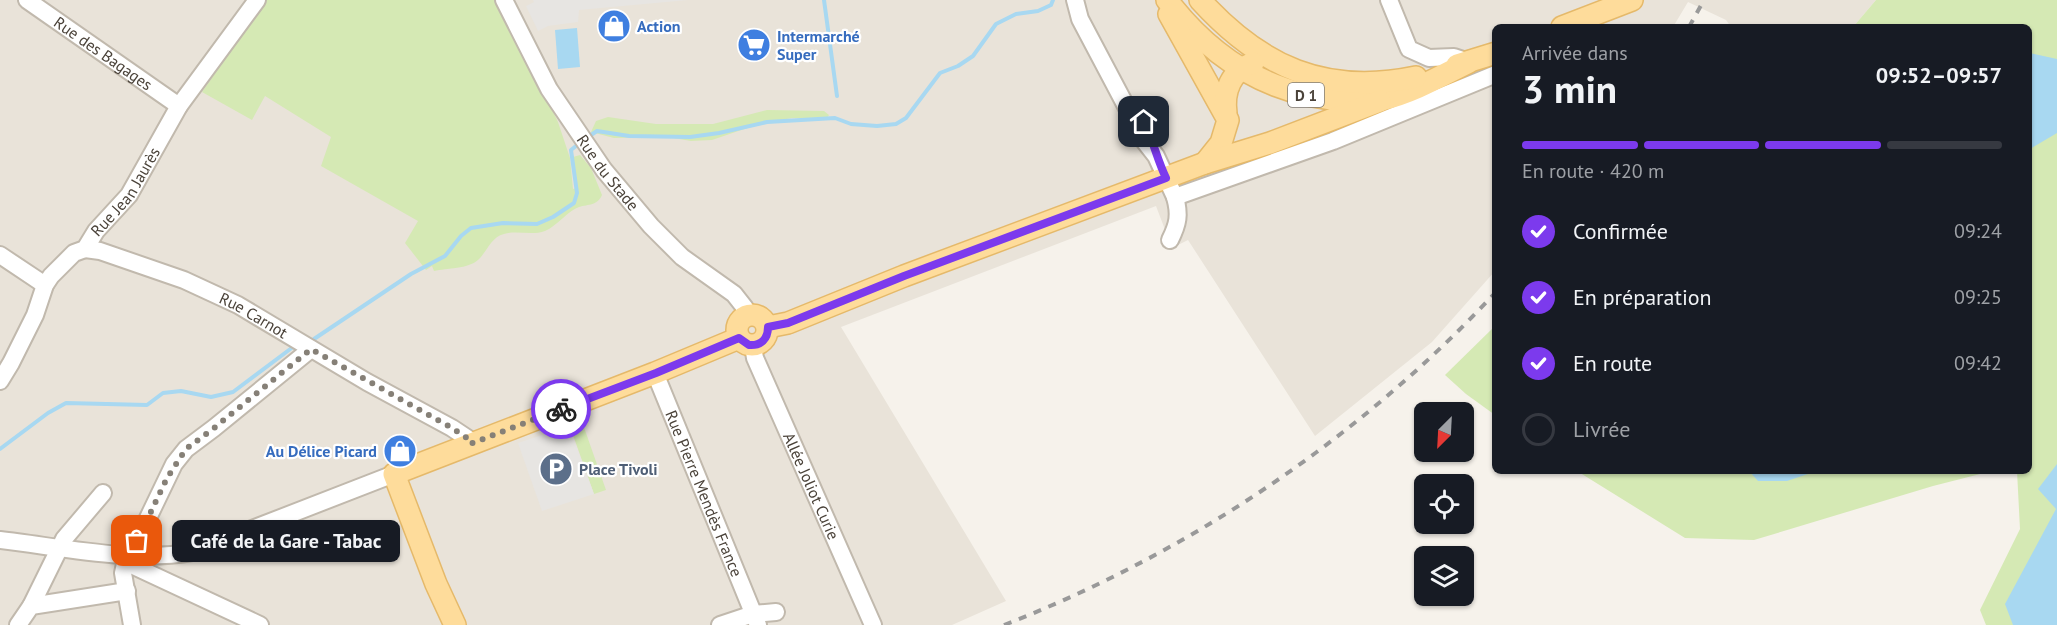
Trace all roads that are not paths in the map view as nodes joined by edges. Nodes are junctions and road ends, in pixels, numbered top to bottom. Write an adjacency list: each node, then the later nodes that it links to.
1 (27, 0): 18 (street, Rue des Bagages)
2 (257, 0): 18 (street, Rue Jean Jaurès)
3 (504, 0): 29 (street, Rue du Stade)
4 (1076, 0): 23 (street)
5 (1162, 0): 19 (main road)
6 (1167, 0): 15 (main road, D 1)
7 (1200, 0): 14 (main road, D 1)
8 (1389, 0): 12 (street)
9 (1632, 0): 10 (main road)
10 (1570, 24)
11 (1492, 60): 12 (main road, D 1)
12 (1469, 62): 14 (main road, D 1); 17 (main road, D 1)
13 (1492, 62): 24 (street)
14 (1285, 67): 15 (main road); 16 (main road)
15 (1241, 69): 16 (main road, D 1); 19 (main road)
16 (1306, 95): 17 (main road, D 1); 20 (main road)
17 (1380, 101): 20 (main road)
18 (179, 106): 26 (street, Rue Jean Jaurès)
19 (1227, 116): 21 (main road); 22 (main road)
20 (1291, 134): 21 (main road)
21 (1270, 143): 22 (main road)
22 (1205, 163): 23 (main road)
23 (1166, 178): 24 (street); 30 (main road)
24 (1175, 197): 25 (street)
25 (1170, 240)
26 (85, 249): 28 (street, Rue Jean Jaurès); 32 (street, Rue Carnot)
27 (0, 255): 28 (street)
28 (45, 285): 34 (street, Rue Jean Jaurès)
29 (747, 315): 30 (main road); 31 (main road)
30 (768, 327): 31 (main road)
31 (746, 342): 33 (main road); 50 (street, Allée Joliot Curie)
32 (311, 349): 35 (street, Rue Carnot); 40 (street)
33 (656, 373): 35 (main road); 44 (street, Rue Pierre Mendès France)
34 (0, 381)
35 (470, 444): 36 (main road)
36 (394, 474): 40 (street); 48 (main road)
37 (103, 493): 39 (street)
38 (0, 540): 39 (street)
39 (59, 547): 40 (street); 42 (street)
40 (126, 559): 41 (street); 47 (street)
41 (127, 591): 42 (street); 46 (street)
42 (31, 606): 45 (street)
43 (776, 612): 44 (street)
44 (755, 620): 49 (street)
45 (18, 625)
46 (132, 625)
47 (260, 625)
48 (455, 625)
49 (720, 625)
50 (873, 625)

